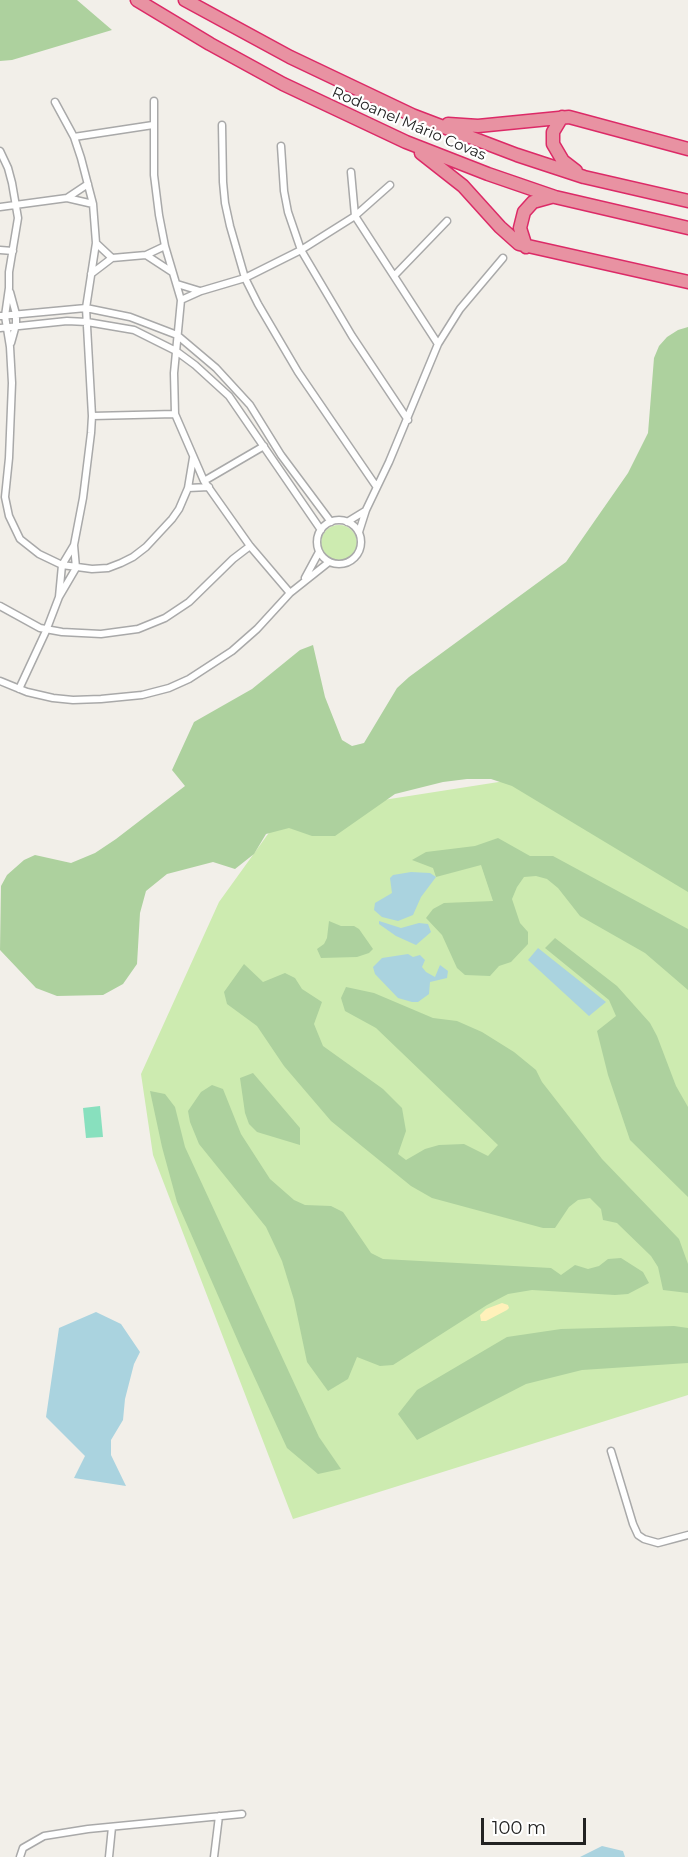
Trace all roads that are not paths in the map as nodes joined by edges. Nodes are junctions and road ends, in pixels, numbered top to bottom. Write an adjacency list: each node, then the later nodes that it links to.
1 (137, 0): 10 (highway, Rodoanel Mário Covas)
2 (185, 0): 5 (highway, Rodoanel Mário Covas)
3 (154, 101): 7 (street)
4 (56, 102): 9 (street)
5 (412, 115): 6 (highway); 15 (highway, Rodoanel Mário Covas)
6 (562, 117): 12 (highway); 15 (highway)
7 (153, 125): 9 (street); 28 (street)
8 (222, 125): 39 (street)
9 (74, 137): 16 (street)
10 (406, 142): 18 (highway, Rodoanel Mário Covas); 29 (highway)
11 (281, 146): 31 (street)
12 (688, 148)
13 (0, 151): 22 (street)
14 (351, 172): 24 (street)
15 (584, 177): 20 (highway, Rodoanel Mário Covas)
16 (88, 184): 19 (street); 21 (street)
17 (390, 185): 24 (street)
18 (555, 197): 26 (highway, Rodoanel Mário Covas); 29 (highway)
19 (67, 198): 21 (street); 22 (street)
20 (688, 201)
21 (93, 204): 27 (street)
22 (17, 205): 23 (street); 32 (street)
23 (0, 207)
24 (355, 216): 31 (street); 38 (street)
25 (447, 221): 38 (street)
26 (688, 228)
27 (96, 243): 34 (street); 37 (street)
28 (165, 246): 33 (street); 36 (street)
29 (526, 247): 40 (highway)
30 (0, 250): 32 (street)
31 (301, 250): 39 (street); 57 (street)
32 (13, 251): 42 (street)
33 (146, 255): 34 (street); 36 (street)
34 (112, 258): 37 (street)
35 (503, 258): 52 (street)
36 (172, 272): 41 (street)
37 (91, 274): 45 (street)
38 (394, 276): 52 (street)
39 (245, 278): 43 (street); 61 (street)
40 (688, 282)
41 (177, 284): 43 (street); 44 (street)
42 (9, 288): 46 (street); 47 (street)
43 (201, 291): 44 (street)
44 (182, 300): 51 (street)
45 (86, 308): 46 (street); 48 (street); 51 (street)
46 (16, 314): 47 (street); 49 (street)
47 (3, 316): 50 (street)
48 (87, 322): 49 (street); 54 (street); 56 (street)
49 (16, 325): 50 (street); 53 (street)
50 (3, 327): 53 (street)
51 (177, 335): 54 (street); 65 (street)
52 (438, 344): 57 (street)
53 (10, 347): 73 (street)
54 (176, 351): 55 (street); 58 (street)
55 (175, 414): 56 (street); 59 (street)
56 (92, 416): 69 (street)
57 (408, 420): 61 (street)
58 (264, 446): 60 (street); 67 (street)
59 (193, 458): 60 (street); 63 (street)
60 (204, 481): 62 (street)
61 (376, 486): 64 (street)
62 (208, 487): 63 (street); 70 (street)
63 (188, 488): 74 (street)
64 (366, 510): 66 (street); 68 (street)
65 (330, 522): 66 (street); 67 (street)
66 (347, 522): 68 (street)
67 (321, 530): 71 (street)
68 (359, 532): 72 (street)
69 (74, 545): 73 (street); 74 (street)
70 (250, 546): 76 (street); 79 (street)
71 (319, 552): 72 (street); 75 (street)
72 (329, 562): 75 (street)
73 (62, 565): 74 (street); 77 (street)
74 (76, 568): 77 (street)
75 (303, 582): 76 (street)
76 (290, 593): 81 (street)
77 (59, 597): 79 (street)
78 (0, 606): 79 (street)
79 (47, 629): 81 (street)
80 (0, 681): 81 (street)
81 (19, 689)
82 (612, 1451): 83 (street)
83 (688, 1535)
84 (242, 1814): 85 (street)
85 (219, 1816): 86 (street); 89 (street)
86 (112, 1827): 87 (street); 88 (street)
87 (20, 1857)
88 (109, 1857)
89 (214, 1857)

